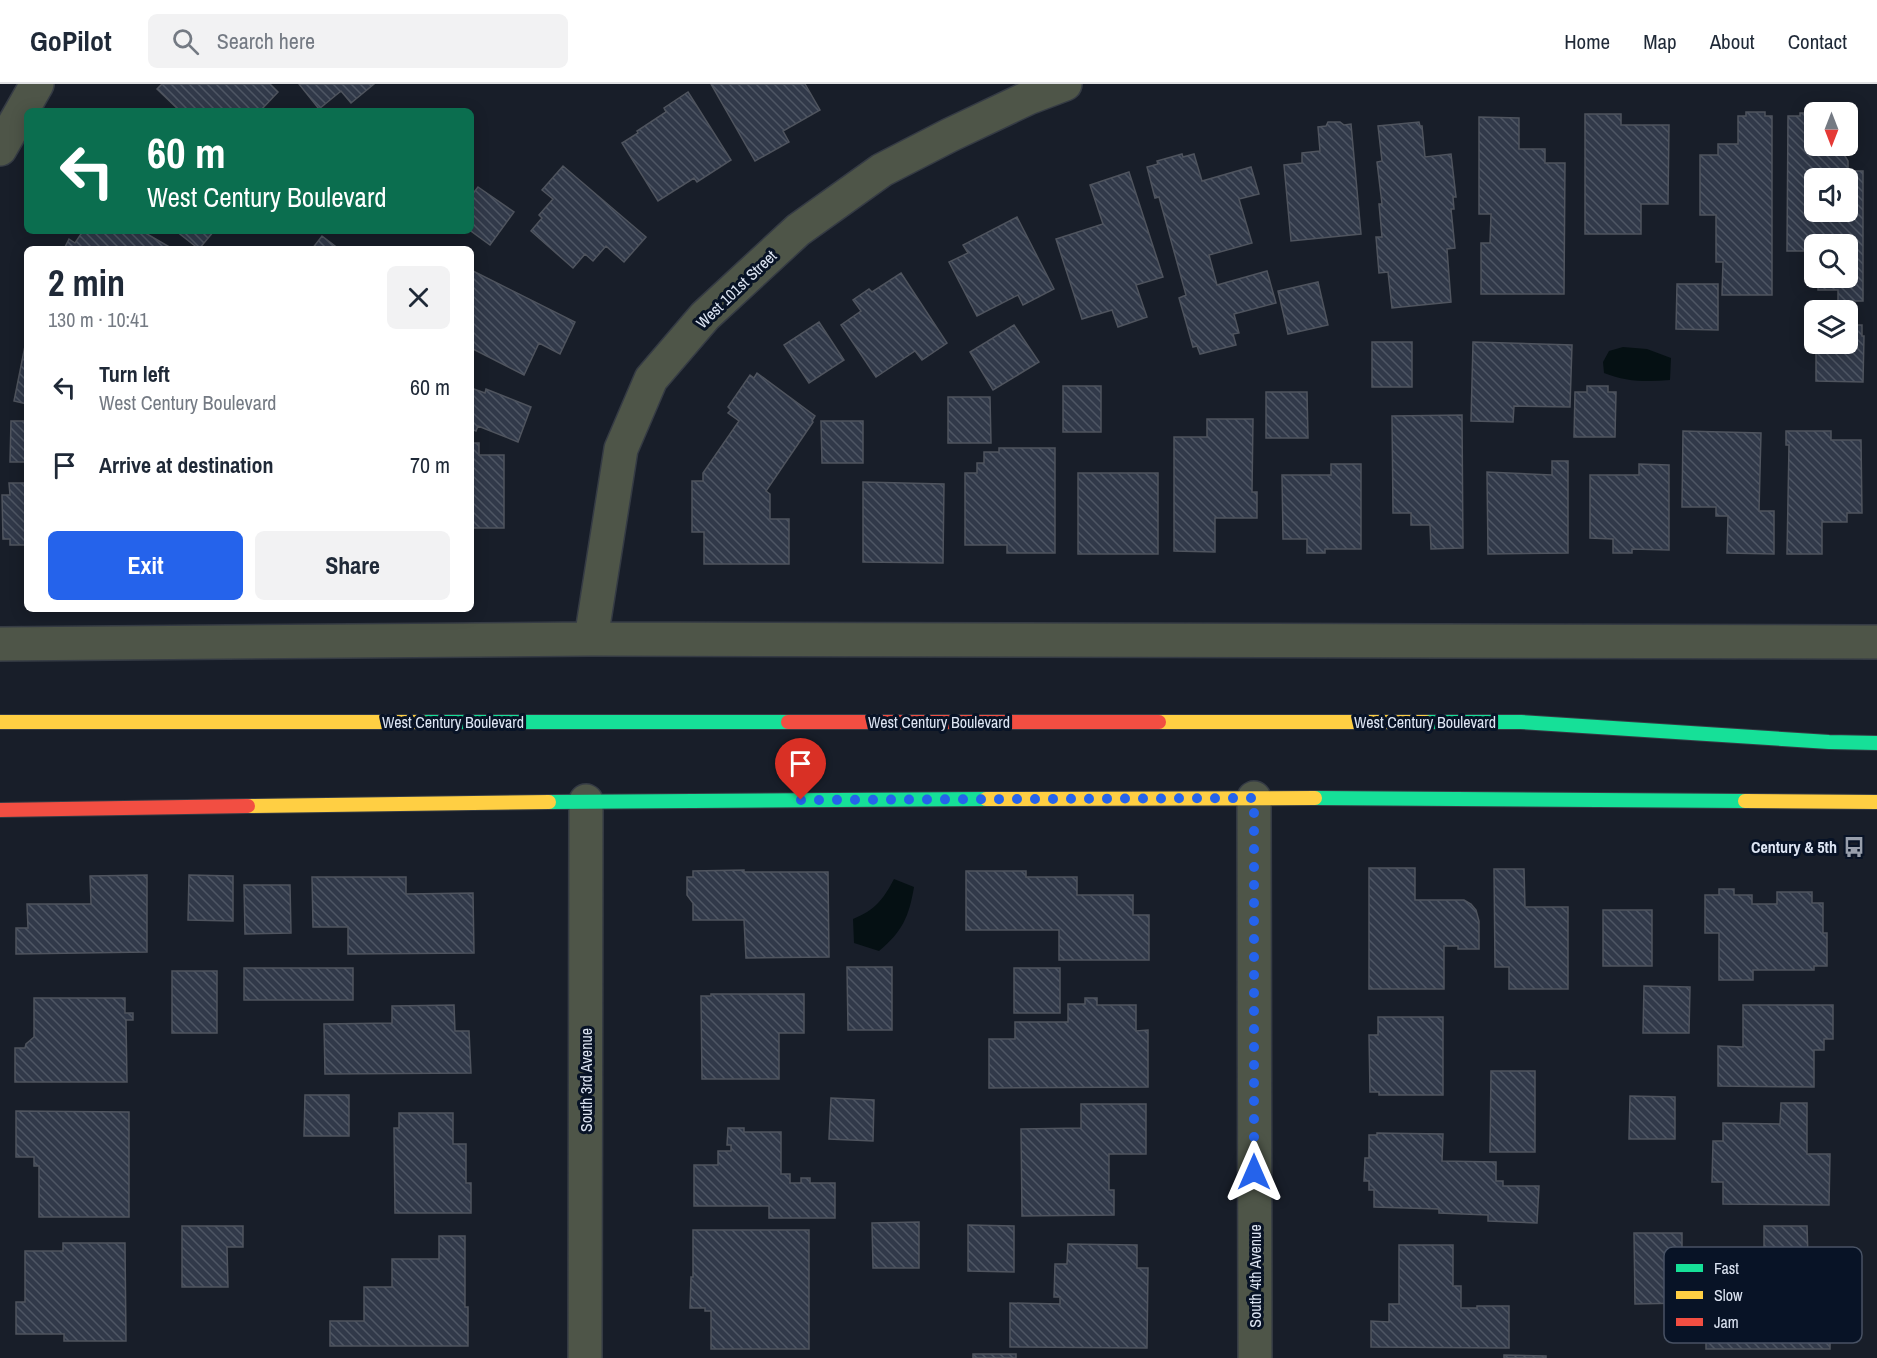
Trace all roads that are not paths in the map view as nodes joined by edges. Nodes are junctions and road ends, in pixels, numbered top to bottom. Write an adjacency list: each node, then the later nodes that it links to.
1 (37, 84): 3 (street)
2 (1065, 84): 4 (street, West 101st Street)
3 (0, 149)
4 (591, 639): 5 (street); 6 (street)
5 (1877, 642)
6 (0, 644)
7 (0, 722): 8 (main road, West Century Boulevard)
8 (1877, 743)
9 (1254, 798): 10 (main road); 11 (main road); 14 (street, South 4th Avenue)
10 (586, 801): 12 (main road); 13 (street, South 3rd Avenue)
11 (1877, 802)
12 (0, 810)
13 (585, 1358)
14 (1255, 1358)

